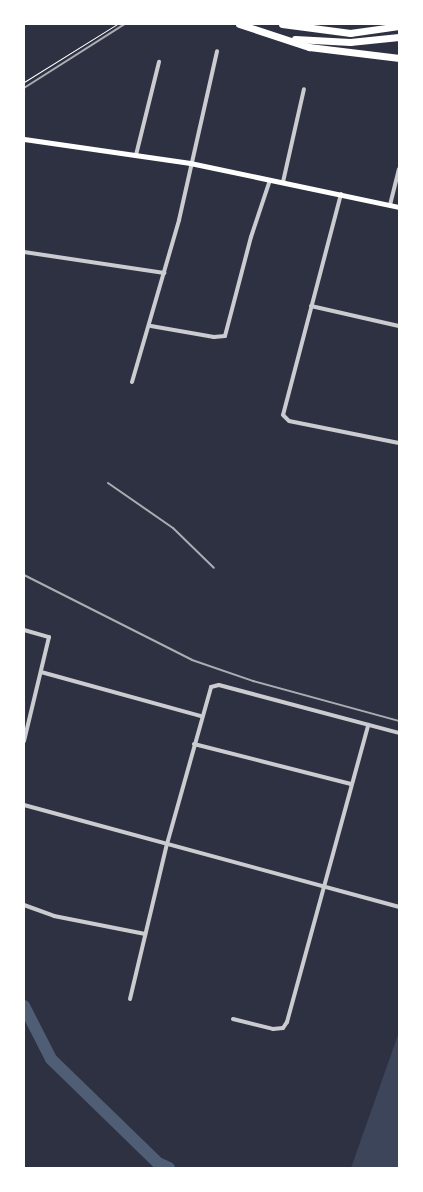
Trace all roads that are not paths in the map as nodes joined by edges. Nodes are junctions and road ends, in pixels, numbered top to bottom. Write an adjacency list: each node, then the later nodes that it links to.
1 (239, 24): 5 (highway)
2 (282, 24): 3 (highway)
3 (399, 26)
4 (399, 37): 5 (highway)
5 (285, 38): 7 (highway)
6 (217, 51): 12 (street)
7 (399, 58)
8 (159, 62): 11 (street)
9 (304, 89): 15 (street)
10 (24, 139): 11 (main road)
11 (136, 155): 12 (main road)
12 (190, 163): 14 (main road); 20 (street)
13 (399, 169): 17 (street)
14 (270, 180): 15 (main road); 22 (street)
15 (283, 182): 16 (main road)
16 (341, 194): 17 (main road); 21 (street)
17 (390, 205): 18 (main road)
18 (399, 207)
19 (24, 252): 20 (street)
20 (164, 273): 22 (street)
21 (311, 306): 23 (street); 25 (street)
22 (151, 326): 24 (street)
23 (399, 326)
24 (132, 382)
25 (399, 443)
26 (24, 630): 27 (street)
27 (41, 672): 28 (street); 31 (street)
28 (200, 716): 29 (street); 32 (street)
29 (368, 725): 30 (street); 33 (street)
30 (399, 734)
31 (24, 741)
32 (194, 744): 33 (street); 35 (street)
33 (351, 784): 36 (street)
34 (24, 805): 35 (street)
35 (167, 844): 36 (street); 39 (street)
36 (323, 886): 38 (street); 41 (street)
37 (24, 906): 39 (street)
38 (399, 907)
39 (144, 934): 40 (street)
40 (130, 1000)
41 (233, 1019)

